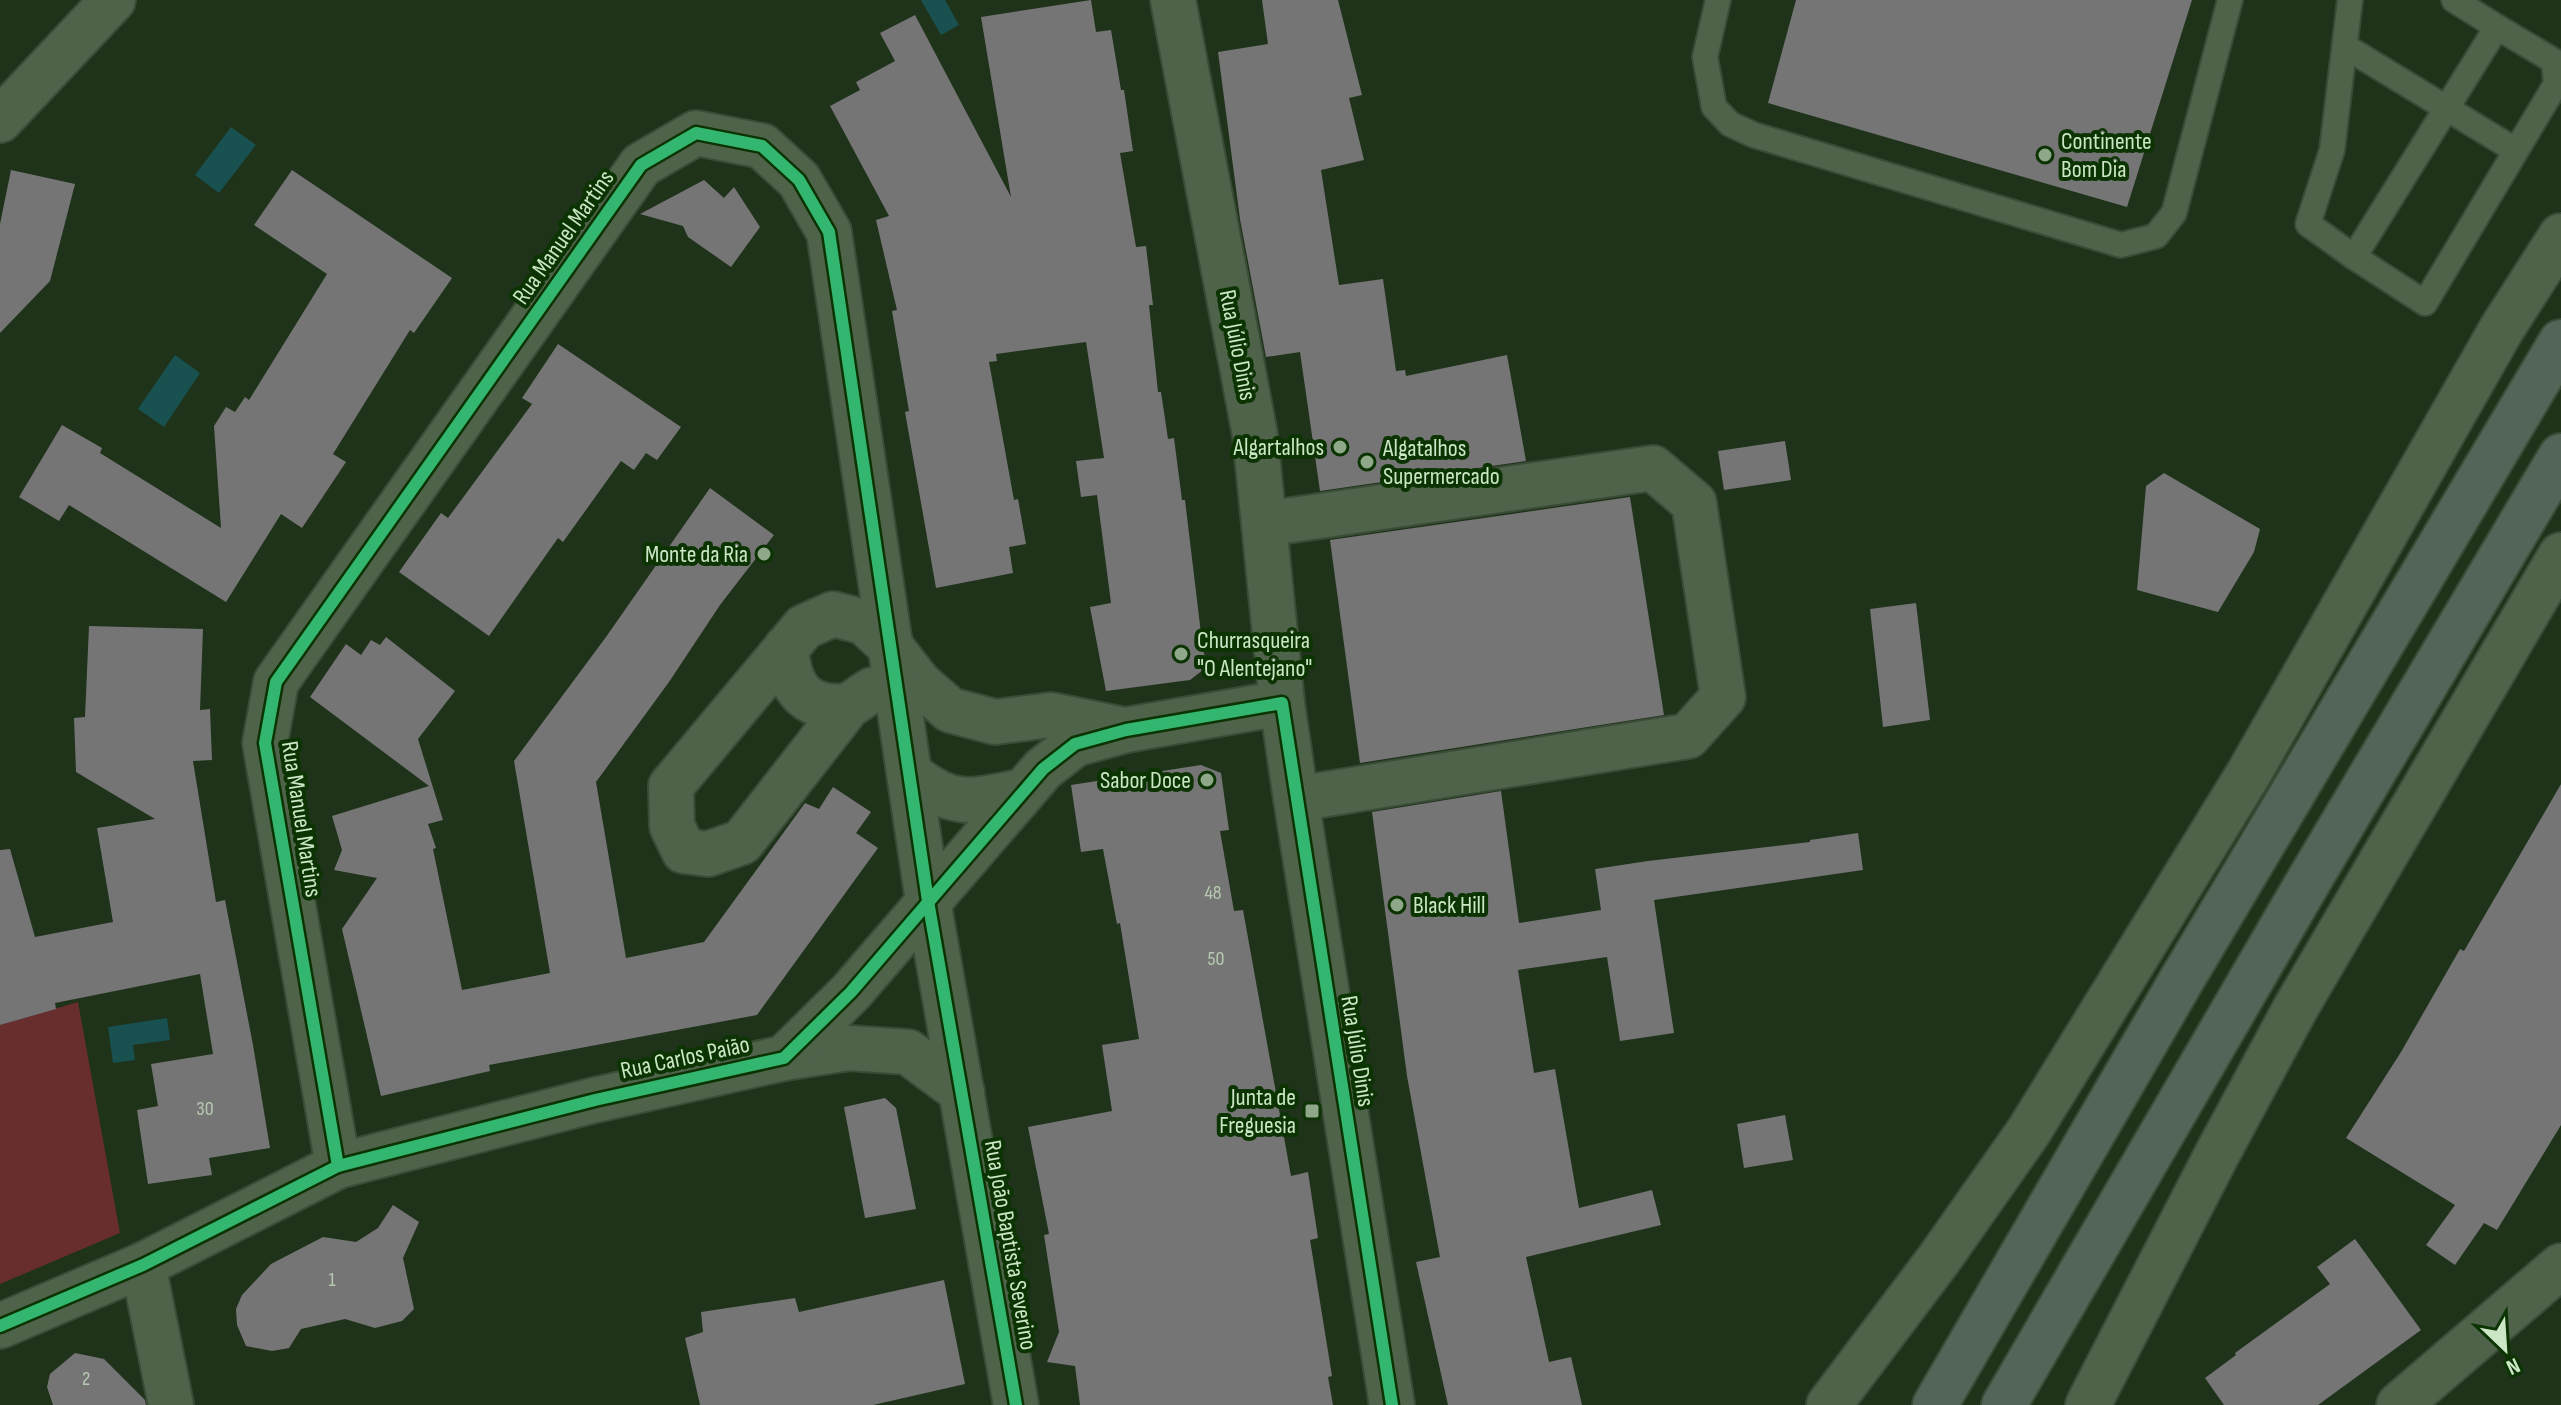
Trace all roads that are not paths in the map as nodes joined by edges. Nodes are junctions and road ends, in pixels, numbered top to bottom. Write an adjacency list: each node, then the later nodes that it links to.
1 (113, 0): 10 (street)
2 (1173, 0): 16 (street, Rua Júlio Dinis)
3 (1718, 0): 4 (lane)
4 (2230, 0)
5 (2350, 0): 8 (lane)
6 (2454, 0): 7 (lane)
7 (2497, 27): 9 (lane); 11 (lane)
8 (2346, 47): 9 (lane); 13 (lane)
9 (2448, 109): 11 (lane); 13 (lane)
10 (0, 120)
11 (2515, 150): 13 (lane)
12 (2561, 236): 36 (street)
13 (2354, 257)
14 (2561, 342): 37 (main road)
15 (2561, 456): 38 (main road)
16 (1264, 524): 20 (street, Rua Júlio Dinis); 25 (street)
17 (2561, 555): 39 (street)
18 (786, 648): 19 (street); 21 (street); 21 (street)
19 (893, 666): 21 (street); 22 (street); 23 (street, Rua Manuel Martins); 29 (street, Rua Manuel Martins)
20 (1282, 703): 22 (street, Rua Carlos Paião); 25 (street, Rua Júlio Dinis)
21 (848, 706)
22 (1126, 730): 24 (street, Rua Carlos Paião)
23 (909, 773): 24 (street); 26 (street, Rua Manuel Martins)
24 (1024, 791): 26 (street, Rua Carlos Paião)
25 (1296, 799): 35 (street, Rua Júlio Dinis)
26 (928, 901): 27 (street, Rua Carlos Paião); 28 (street, Rua João Baptista Severino)
27 (784, 1058): 28 (street, Rua Carlos Paião); 29 (street, Rua Carlos Paião)
28 (962, 1092): 34 (street, Rua João Baptista Severino)
29 (338, 1166): 30 (street, Rua Carlos Paião)
30 (143, 1265): 32 (street, Rua Carlos Paião); 33 (street)
31 (2561, 1266): 40 (street)
32 (0, 1326)
33 (171, 1405)
34 (1016, 1405)
35 (1392, 1405)
36 (1829, 1405)
37 (1935, 1405)
38 (2004, 1405)
39 (2088, 1405)
40 (2399, 1405)

